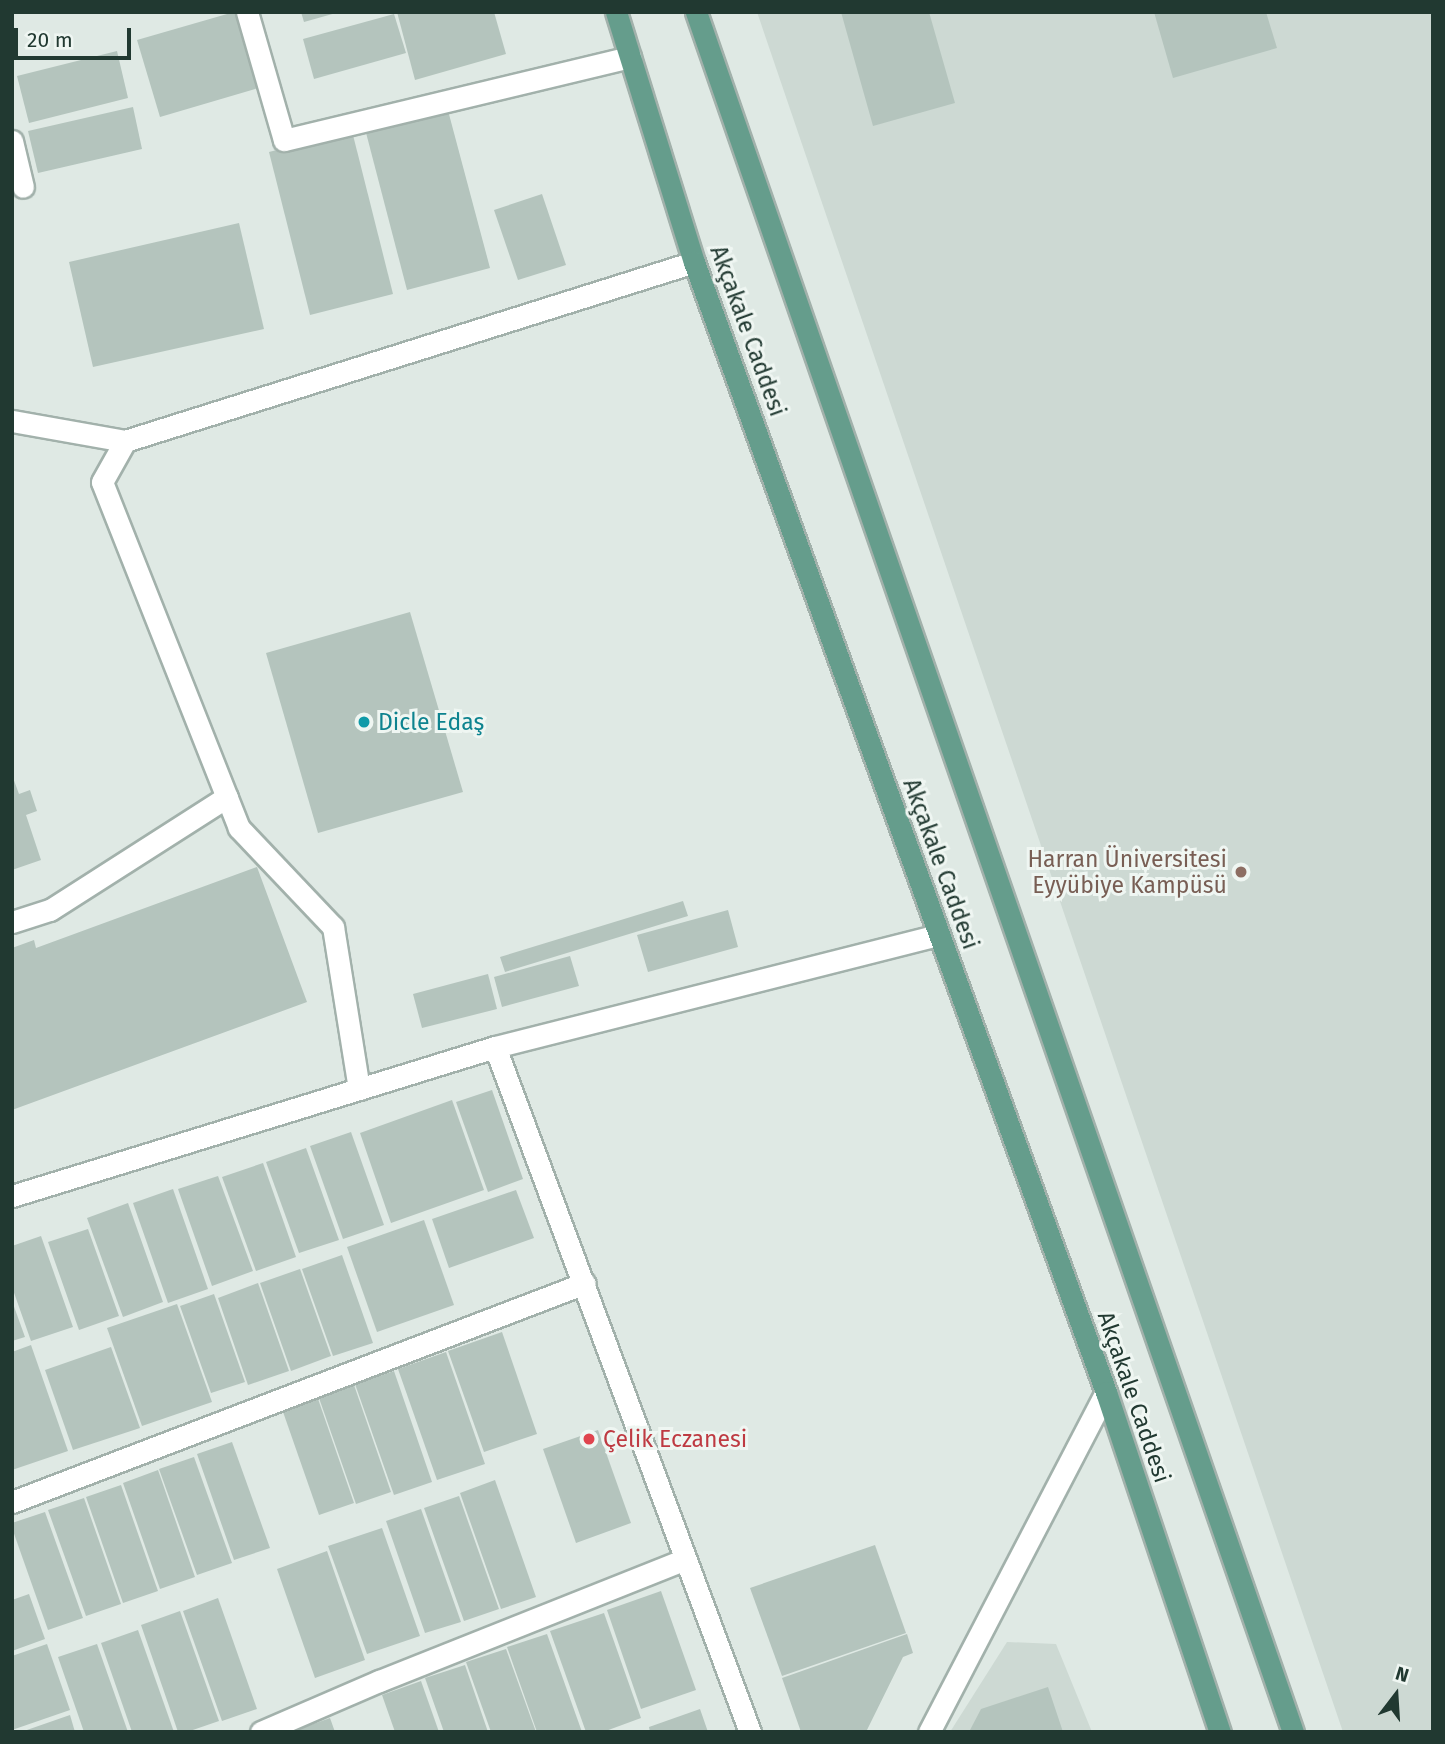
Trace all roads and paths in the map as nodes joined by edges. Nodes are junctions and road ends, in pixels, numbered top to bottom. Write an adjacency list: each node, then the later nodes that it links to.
1 (247, 12): 4 (street)
2 (616, 12): 4 (main road, Akçakale Caddesi)
3 (696, 12): 24 (main road, Akçakale Caddesi)
4 (630, 57): 7 (main road, Akçakale Caddesi)
5 (12, 141): 6 (street)
6 (23, 187)
7 (694, 262): 9 (street); 12 (main road, Akçakale Caddesi)
8 (12, 421): 9 (street)
9 (125, 441): 10 (street)
10 (227, 797): 11 (street); 14 (street)
11 (12, 922)
12 (939, 935): 13 (street); 17 (main road, Akçakale Caddesi)
13 (495, 1047): 14 (street); 16 (street)
14 (359, 1089): 15 (street)
15 (12, 1196)
16 (584, 1283): 18 (street); 19 (street)
17 (1106, 1392): 22 (street); 23 (main road, Akçakale Caddesi)
18 (12, 1502)
19 (685, 1559): 20 (street); 21 (street)
20 (261, 1732)
21 (750, 1732)
22 (929, 1732)
23 (1220, 1732)
24 (1293, 1732)

